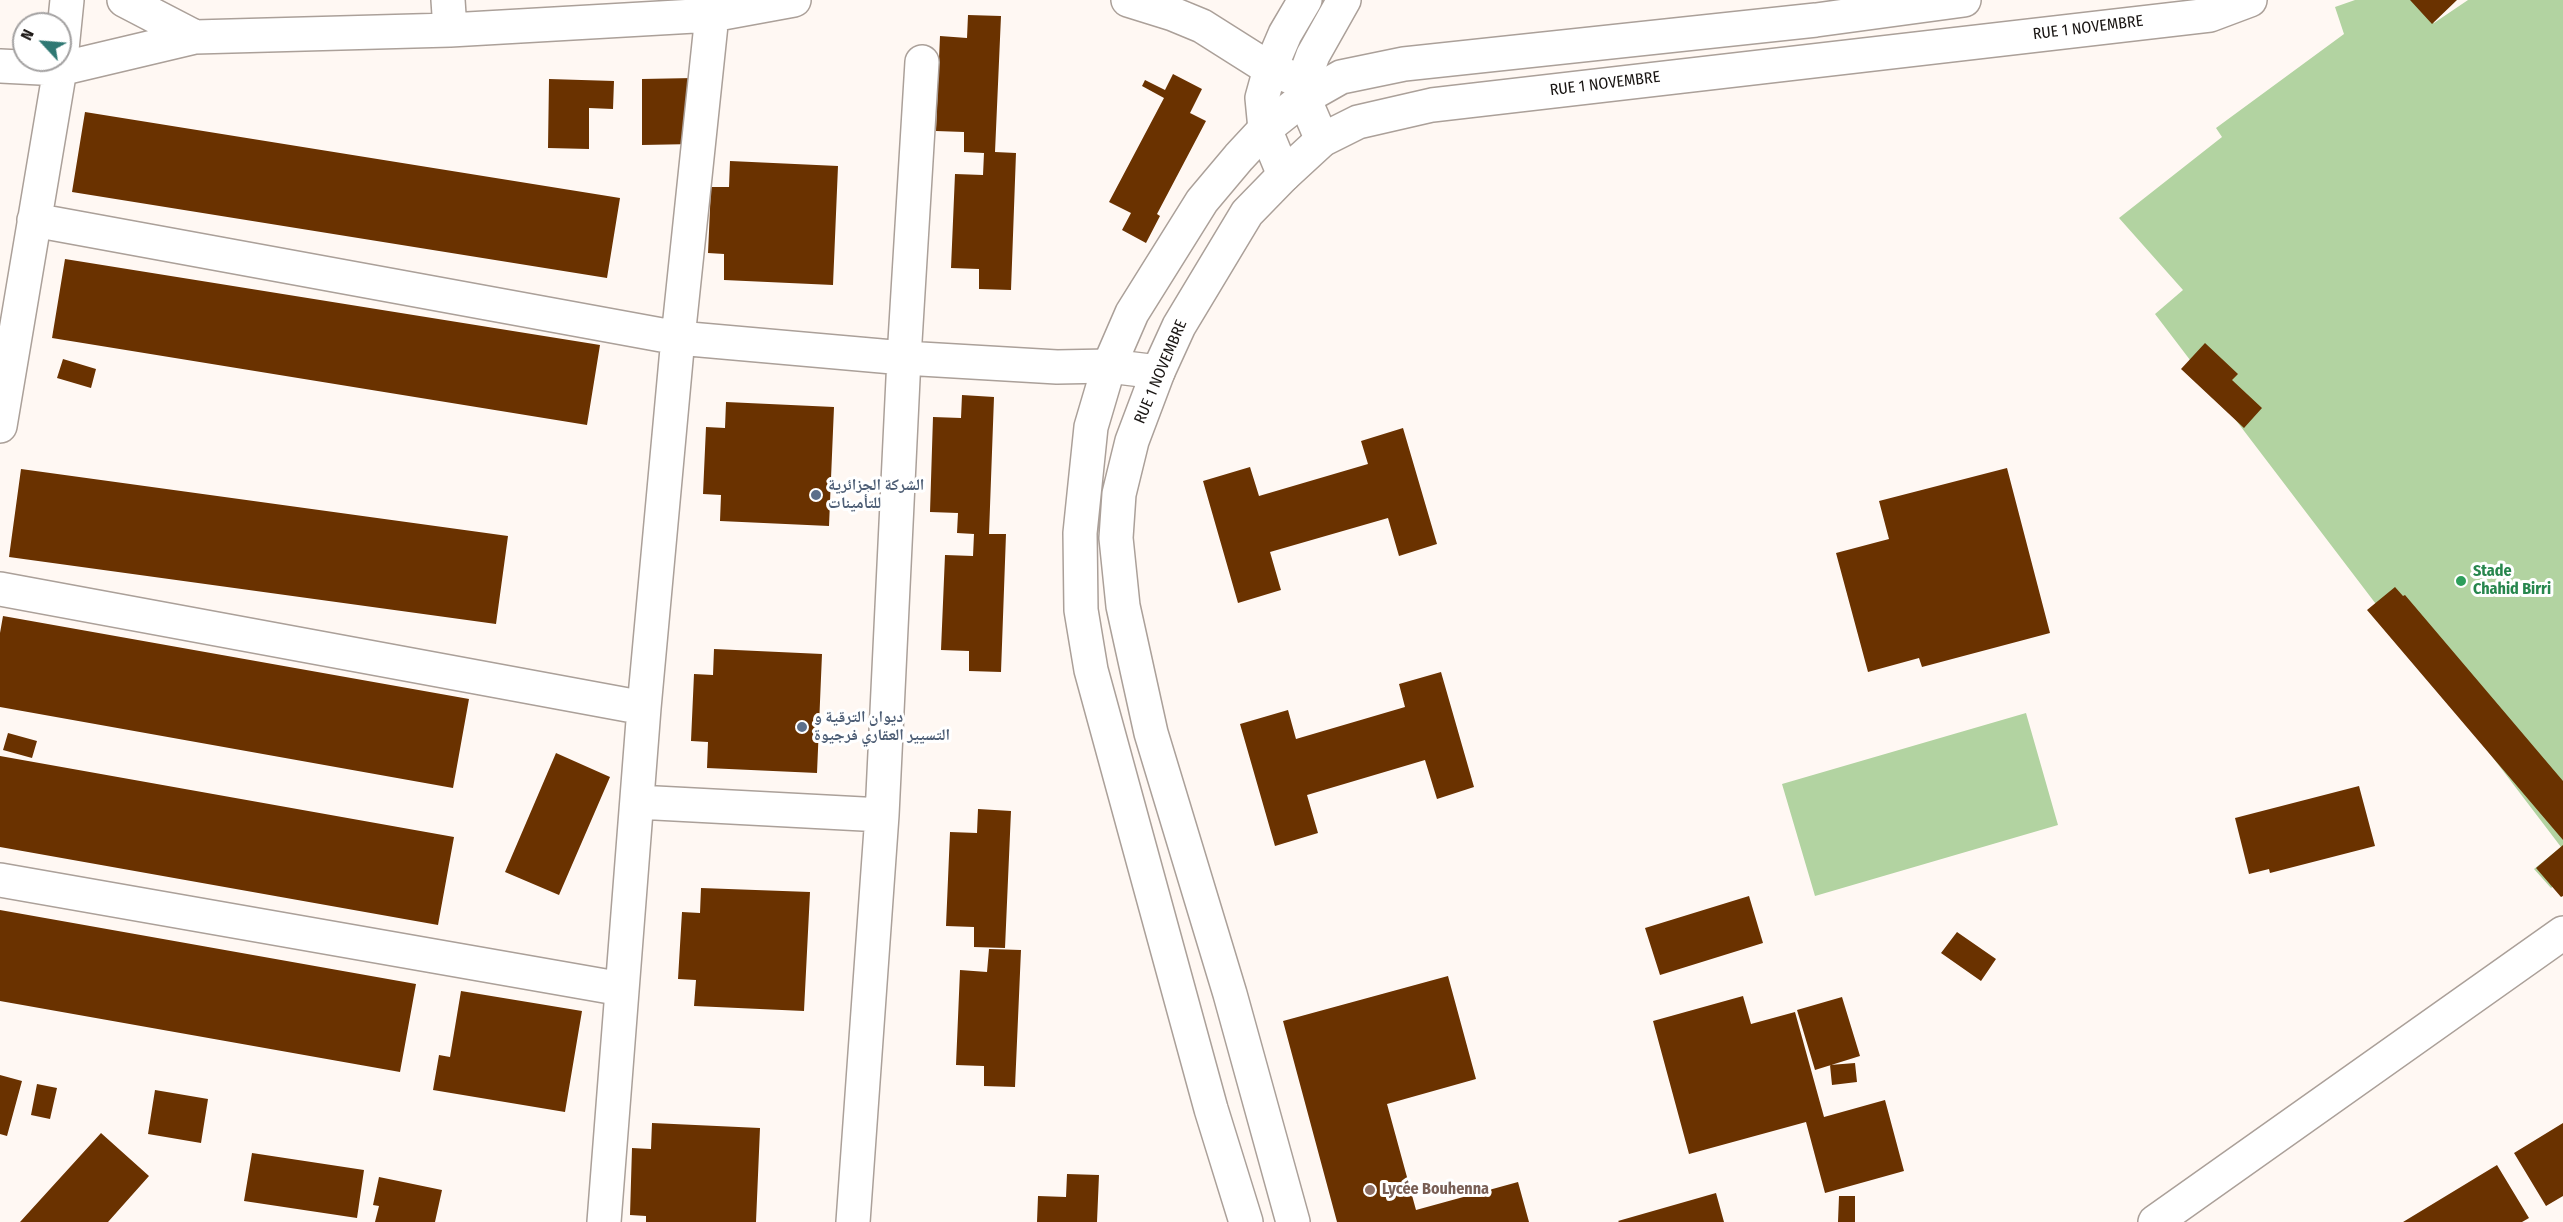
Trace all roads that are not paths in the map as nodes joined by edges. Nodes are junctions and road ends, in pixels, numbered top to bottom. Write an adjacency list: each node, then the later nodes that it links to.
1 (124, 0): 10 (street)
2 (794, 0): 9 (street)
3 (1128, 0): 13 (street)
4 (1305, 0): 13 (street)
5 (1344, 0): 15 (street)
6 (1964, 0): 15 (street)
7 (2250, 0): 17 (street, RUE 1 NOVEMBRE)
8 (449, 15): 9 (street); 10 (street)
9 (712, 15): 20 (street)
10 (195, 37): 12 (street)
11 (922, 62): 21 (street)
12 (72, 66)
13 (1270, 69): 15 (street); 16 (street)
14 (59, 72): 19 (street)
15 (1303, 90): 16 (street); 17 (street)
16 (1264, 129): 18 (street); 22 (street)
17 (1322, 140): 18 (street, RUE 1 NOVEMBRE)
18 (1284, 175): 23 (street, RUE 1 NOVEMBRE)
19 (34, 220): 20 (street); 24 (street)
20 (678, 338): 21 (street); 26 (street)
21 (904, 358): 22 (street); 28 (street)
22 (1109, 366): 23 (street); 34 (street)
23 (1158, 372): 35 (street, RUE 1 NOVEMBRE)
24 (0, 426)
25 (0, 589): 26 (street)
26 (644, 708): 27 (street)
27 (637, 802): 28 (street); 31 (street)
28 (882, 814): 33 (street)
29 (0, 880): 31 (street)
30 (2563, 933): 36 (street)
31 (622, 989): 32 (street)
32 (603, 1222)
33 (853, 1222)
34 (1246, 1222)
35 (1293, 1222)
36 (2155, 1222)

